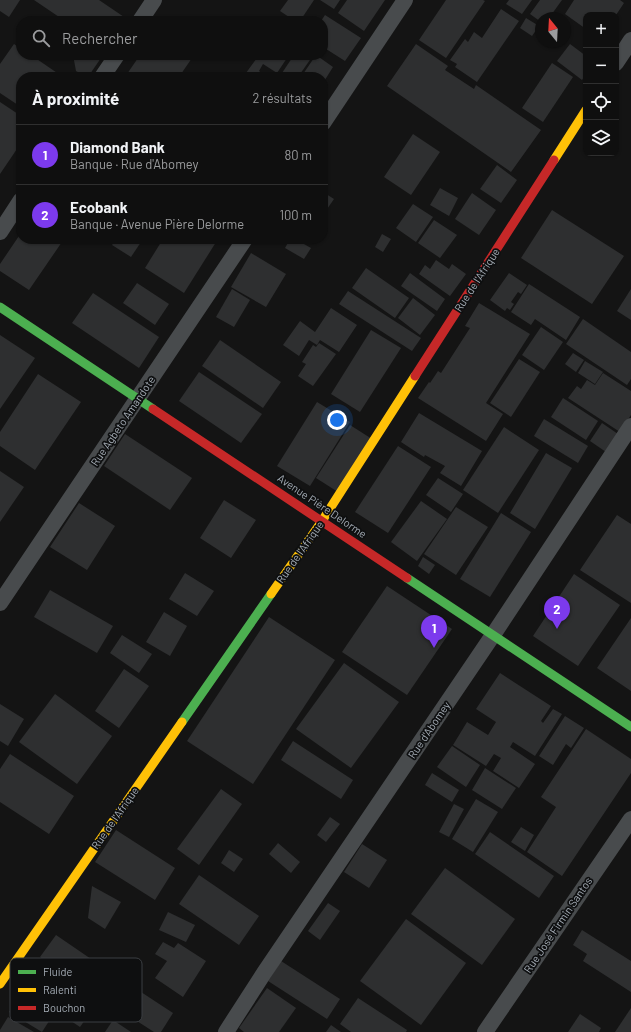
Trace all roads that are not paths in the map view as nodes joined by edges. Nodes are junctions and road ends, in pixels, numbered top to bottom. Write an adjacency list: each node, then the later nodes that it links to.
1 (154, 0): 3 (street)
2 (405, 0): 9 (street)
3 (143, 16)
4 (631, 40): 5 (street)
5 (619, 58)
6 (114, 60): 7 (street)
7 (105, 72)
8 (583, 115): 16 (street, Rue de l'Afrique)
9 (328, 116)
10 (16, 208): 11 (street)
11 (0, 232)
12 (242, 244): 14 (street, Rue Agbeto Amandote)
13 (0, 307): 14 (street, Avenue Pière Delorme)
14 (138, 399): 16 (street, Avenue Pière Delorme); 17 (street, Rue Agbeto Amandote)
15 (631, 426): 18 (street, Rue d'Abomey)
16 (322, 520): 18 (street, Avenue Pière Delorme); 21 (street, Rue de l'Afrique)
17 (0, 603)
18 (494, 635): 19 (street, Avenue Pière Delorme); 24 (street, Rue d'Abomey)
19 (631, 726)
20 (631, 819): 25 (street, Rue José Firmin Santos)
21 (18, 958)
22 (10, 970): 23 (street, Rue de l'Afrique)
23 (0, 984)
24 (226, 1032)
25 (485, 1032)

